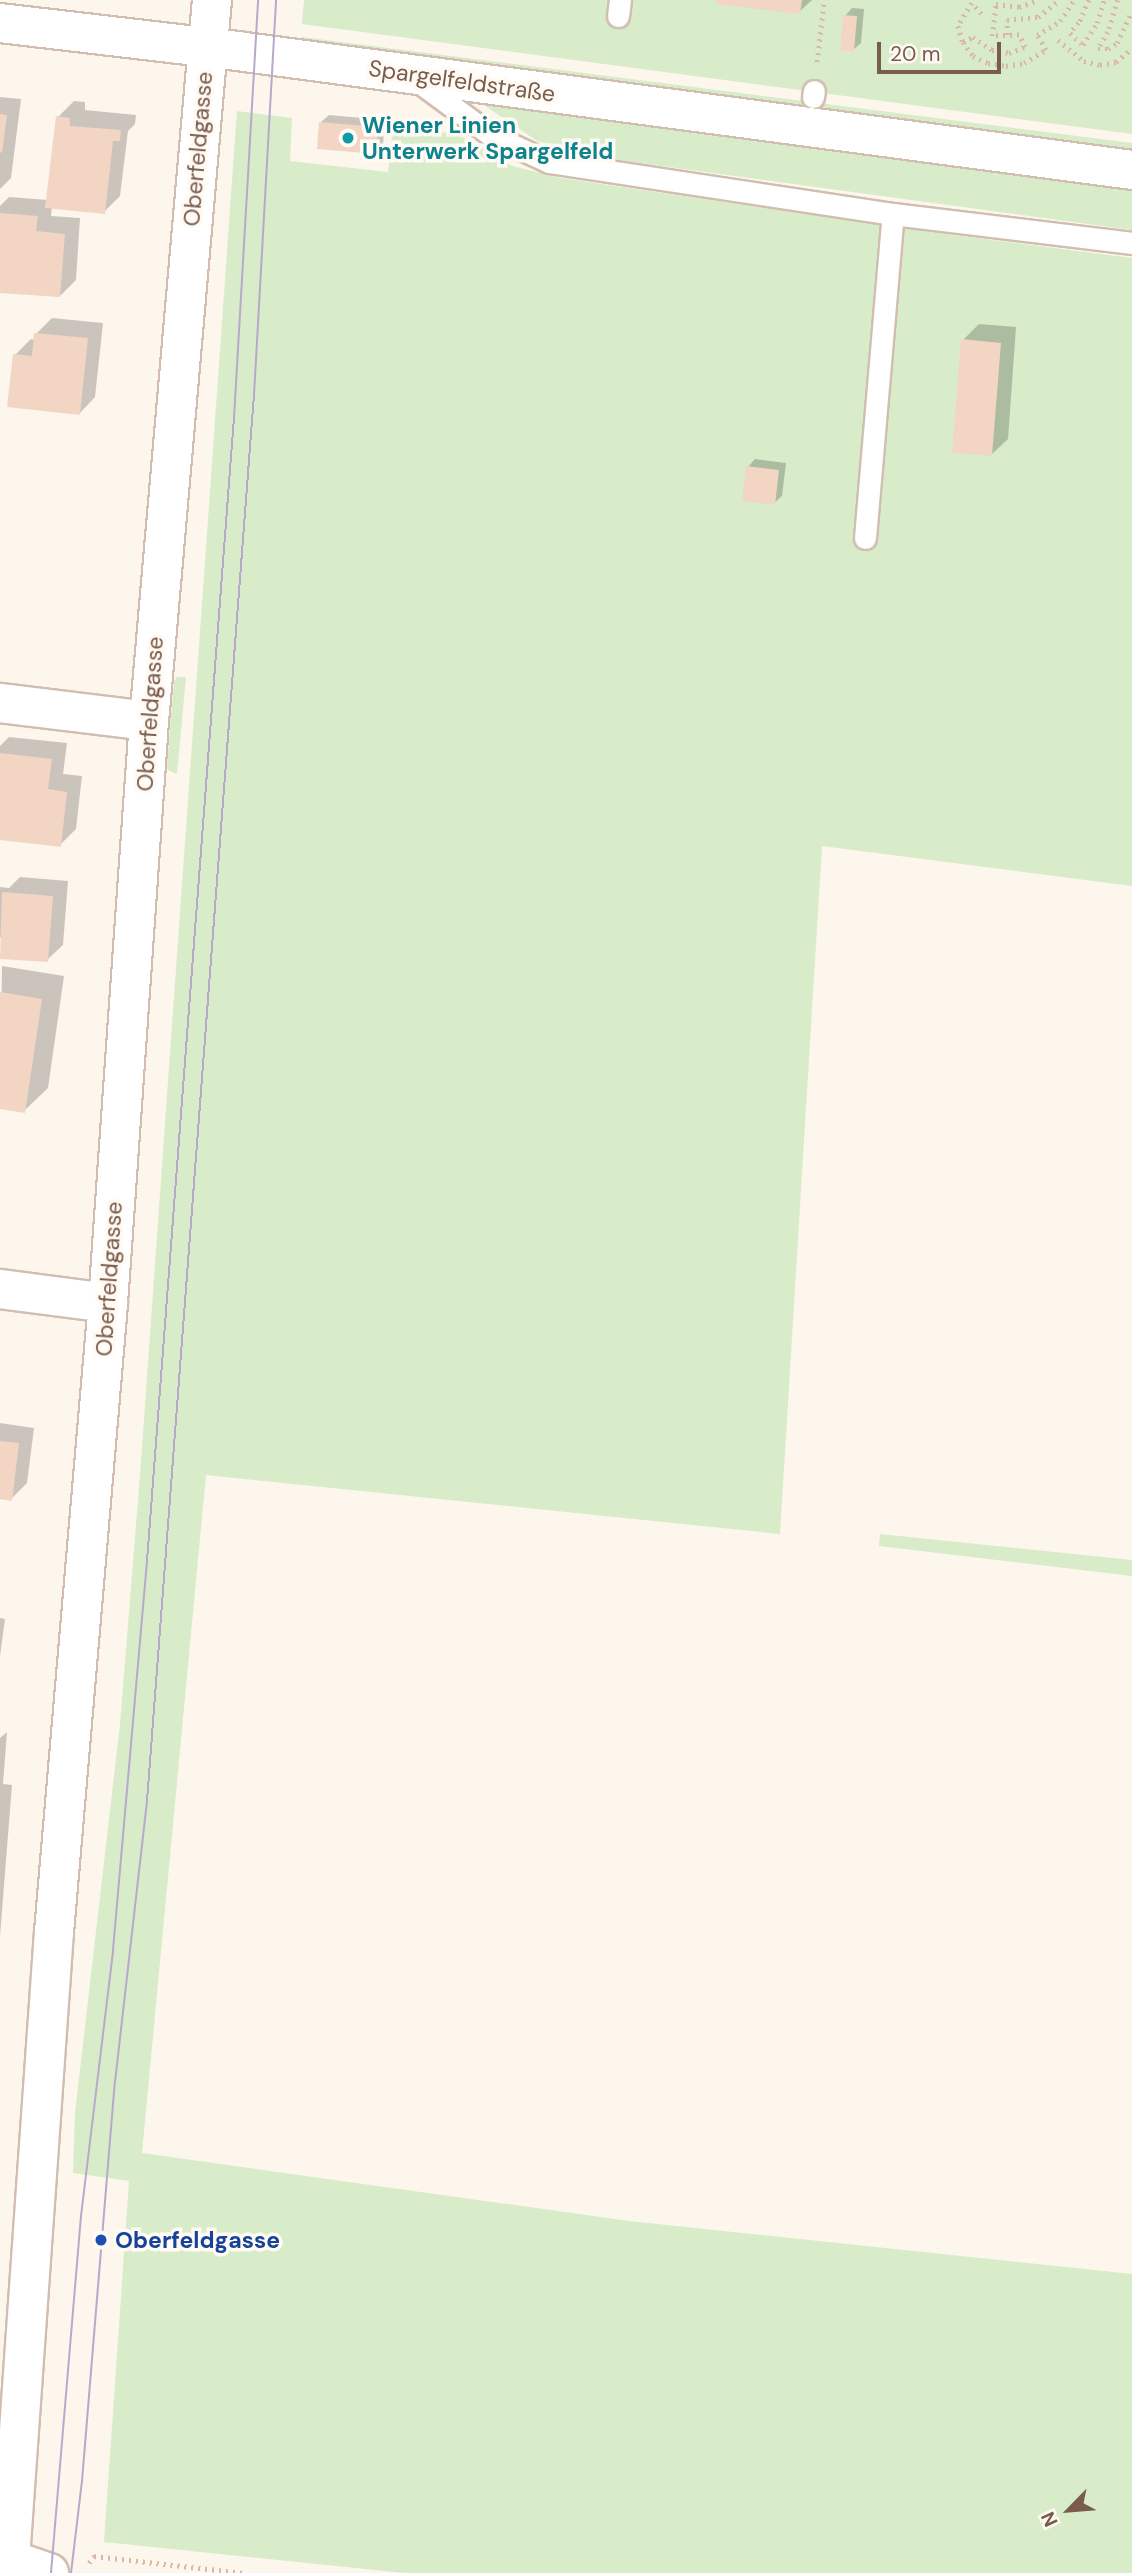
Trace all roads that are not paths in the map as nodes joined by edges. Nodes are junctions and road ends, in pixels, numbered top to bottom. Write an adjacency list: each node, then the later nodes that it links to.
1 (212, 0): 3 (street, Oberfeldgasse)
2 (0, 23): 3 (street, Spargelfeldstraße)
3 (206, 48): 4 (street, Spargelfeldstraße); 10 (street, Oberfeldgasse)
4 (409, 74): 5 (street, Spargelfeldstraße); 6 (lane)
5 (1132, 170)
6 (893, 214): 7 (lane); 8 (lane)
7 (1132, 243)
8 (865, 538)
9 (0, 703): 10 (street)
10 (149, 721): 12 (street, Oberfeldgasse)
11 (0, 1289): 12 (street)
12 (108, 1303): 13 (street, Oberfeldgasse)
13 (7, 2563): 14 (street)
14 (49, 2573)

